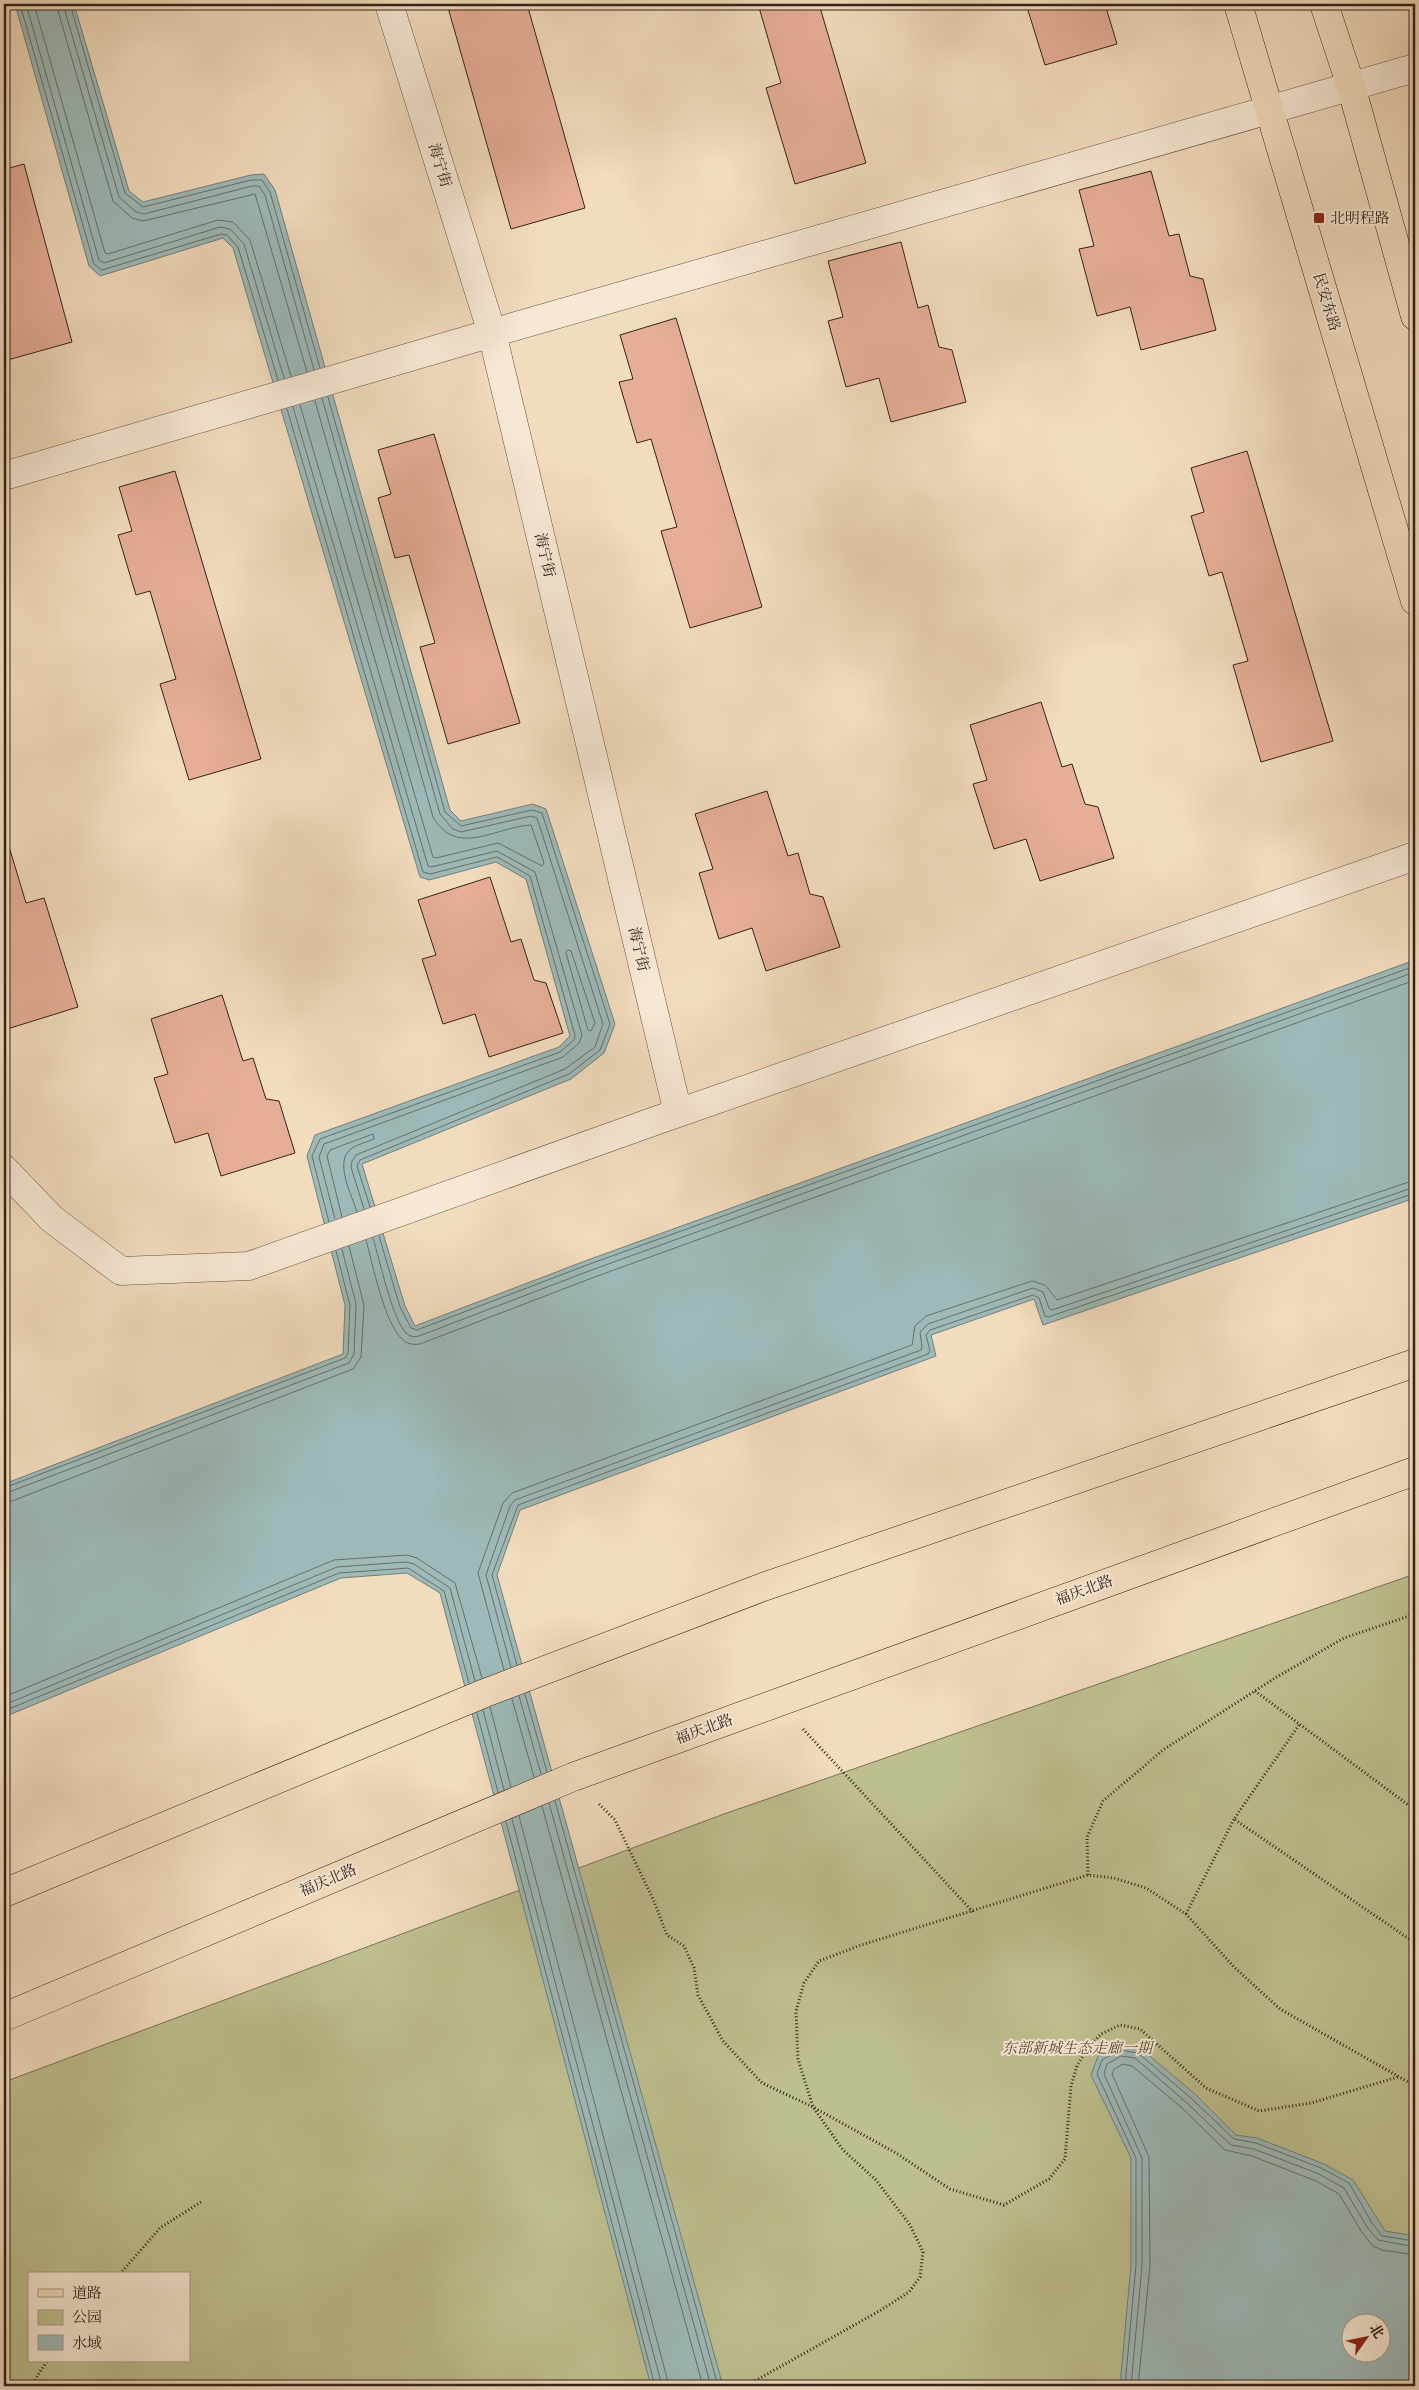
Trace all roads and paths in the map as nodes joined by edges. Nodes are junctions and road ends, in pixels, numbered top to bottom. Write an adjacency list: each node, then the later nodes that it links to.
1 (389, 4): 8 (street, 海宁街)
2 (1238, 4): 6 (main road, 民安东路)
3 (1324, 4): 5 (main road)
4 (1415, 68): 5 (street)
5 (1350, 86): 6 (street); 7 (main road)
6 (1269, 109): 8 (street); 10 (main road, 民安东路)
7 (1415, 316)
8 (492, 333): 9 (street); 12 (street, 海宁街)
9 (4, 476)
10 (1415, 601)
11 (1415, 856): 12 (street)
12 (678, 1114): 13 (street)
13 (4, 1169)
14 (1415, 1363): 24 (main road)
15 (1415, 1471): 18 (main road, 福庆北路)
16 (1415, 1614): 17 (path)
17 (1255, 1692): 19 (path); 23 (path)
18 (778, 1701): 20 (main road, 福庆北路); 25 (path)
19 (1300, 1724): 21 (path); 22 (path)
20 (572, 1777): 28 (main road, 福庆北路); 31 (path)
21 (1415, 1810)
22 (1234, 1819): 26 (path); 27 (path)
23 (1088, 1875): 25 (path); 26 (path)
24 (4, 1893)
25 (973, 1912): 31 (path)
26 (1186, 1914): 29 (path)
27 (1415, 1943)
28 (4, 2017)
29 (1399, 2077): 30 (path); 31 (path)
30 (1415, 2086)
31 (813, 2107): 36 (path)
32 (201, 2202): 33 (path)
33 (122, 2272)
34 (46, 2362): 35 (path)
35 (31, 2386)
36 (746, 2386)

